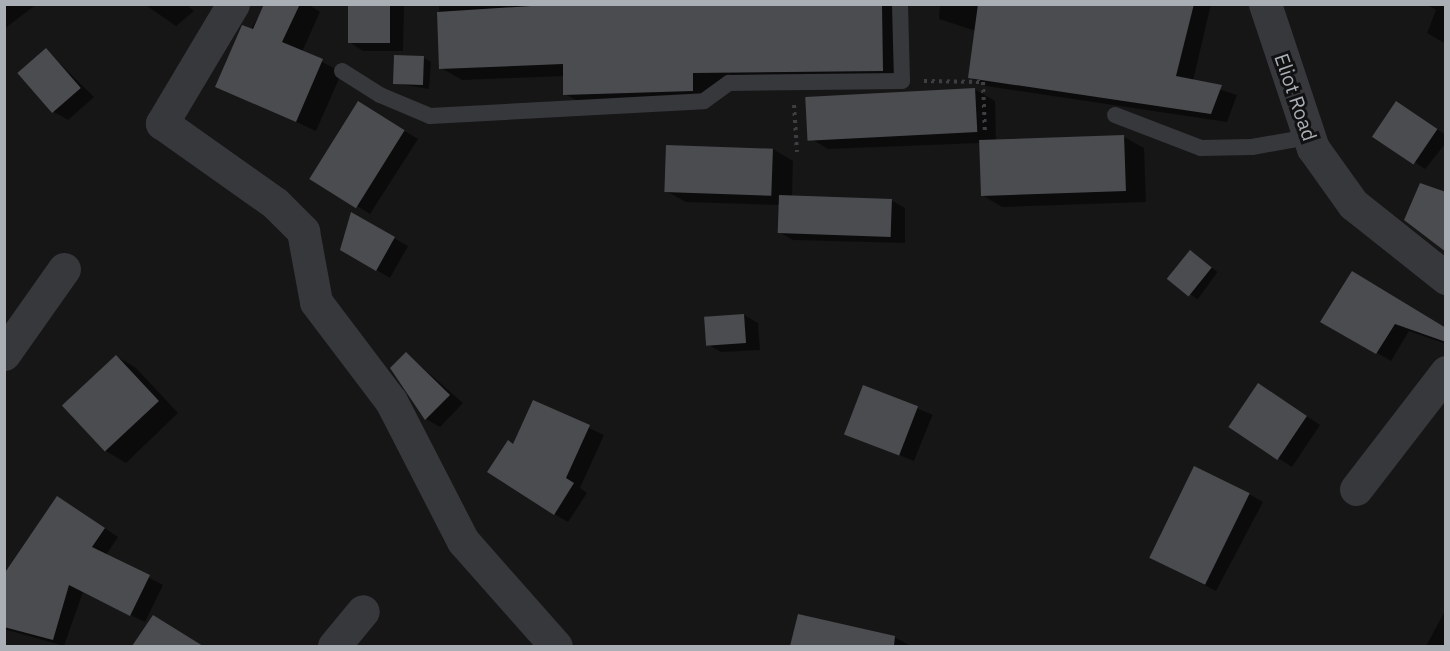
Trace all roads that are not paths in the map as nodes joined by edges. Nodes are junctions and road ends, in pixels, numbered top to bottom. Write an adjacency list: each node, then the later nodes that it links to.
1 (233, 4): 14 (street)
2 (900, 4): 4 (lane)
3 (1266, 4): 6 (street, Eliot Road)
4 (342, 71)
5 (1115, 115): 6 (lane)
6 (1309, 137): 8 (street, Eliot Road)
7 (64, 269): 9 (street)
8 (1446, 278)
9 (4, 354)
10 (1446, 372): 11 (street)
11 (1356, 489)
12 (363, 610): 13 (street)
13 (334, 646)
14 (556, 646)

